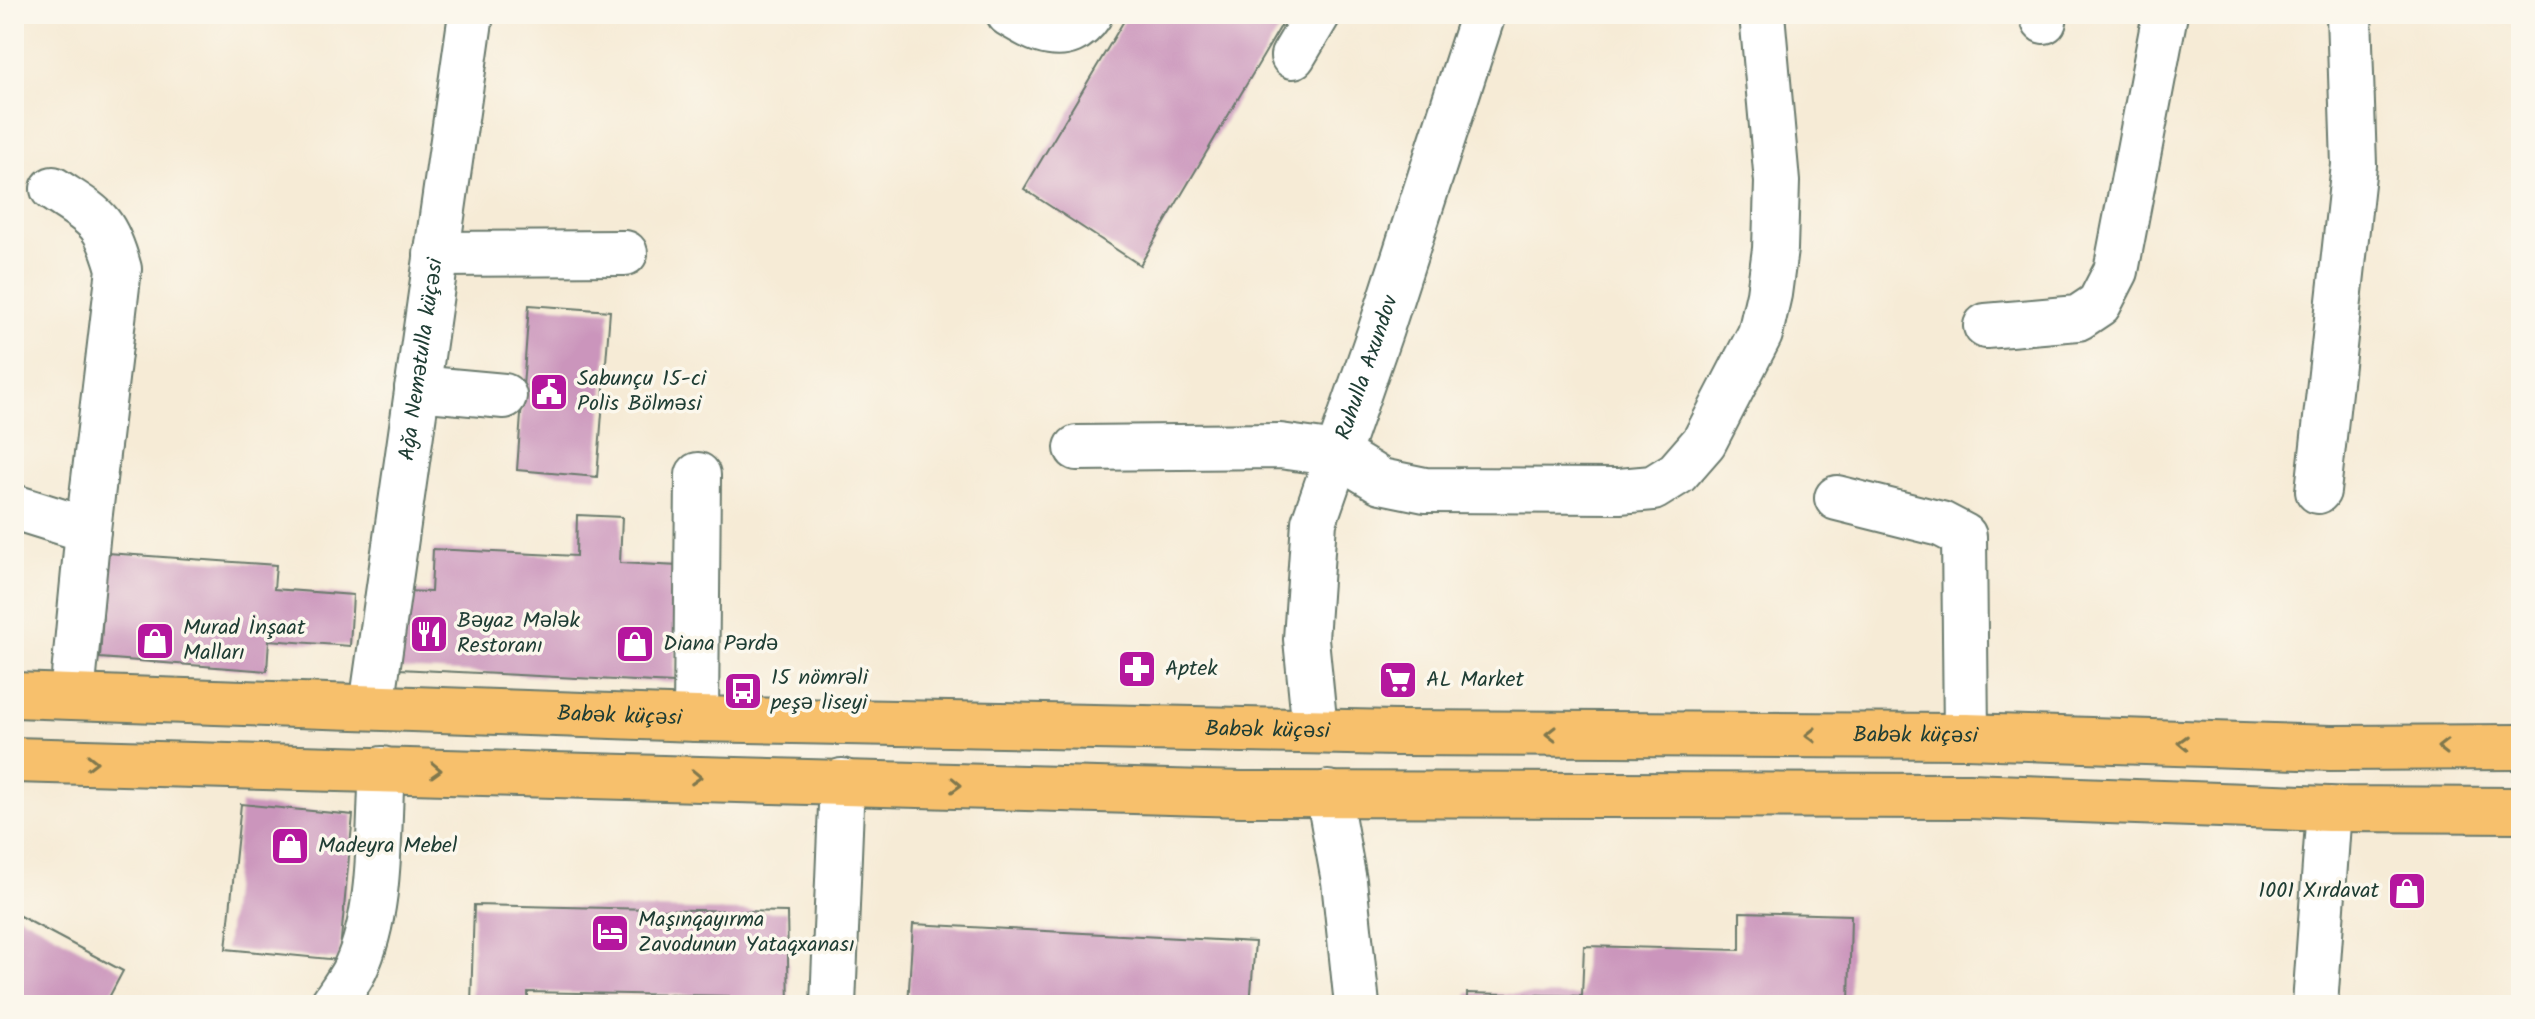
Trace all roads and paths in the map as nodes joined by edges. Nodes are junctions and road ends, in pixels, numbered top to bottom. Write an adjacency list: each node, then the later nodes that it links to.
1 (471, 14): 12 (street, Ağa Nemətulla küçəsi)
2 (1009, 14): 3 (street)
3 (1090, 14)
4 (1318, 14): 9 (street)
5 (1483, 14): 17 (street, Ruhulla Axundov)
6 (1762, 14): 17 (street)
7 (2165, 14): 13 (street)
8 (2349, 14): 19 (street)
9 (1293, 56)
10 (53, 189): 22 (street)
11 (625, 253): 12 (street)
12 (436, 254): 14 (street, Ağa Nemətulla küçəsi)
13 (1986, 326)
14 (417, 388): 15 (street); 25 (street, Ağa Nemətulla küçəsi)
15 (504, 396)
16 (1077, 448): 17 (street)
17 (1337, 454): 27 (street, Ruhulla Axundov)
18 (698, 475): 26 (street)
19 (2318, 491)
20 (1837, 498): 28 (street)
21 (14, 507): 22 (street)
22 (88, 530): 24 (street)
23 (14, 695): 24 (main road, Babək küçəsi)
24 (72, 696): 25 (main road, Babək küçəsi)
25 (372, 706): 26 (main road, Babək küçəsi)
26 (696, 719): 27 (main road, Babək küçəsi)
27 (1315, 730): 28 (main road, Babək küçəsi, one-way to 27); 33 (main road)
28 (1966, 736): 29 (main road, Babək küçəsi, one-way to 28)
29 (2521, 747)
30 (14, 760): 31 (main road, one-way to 31)
31 (382, 769): 32 (main road, one-way to 32); 36 (street)
32 (842, 781): 33 (main road, one-way to 33); 37 (street)
33 (1328, 793): 34 (main road); 38 (street)
34 (2329, 809): 35 (main road); 39 (street)
35 (2521, 810)
36 (332, 1005)
37 (833, 1005)
38 (1357, 1005)
39 (2315, 1005)

